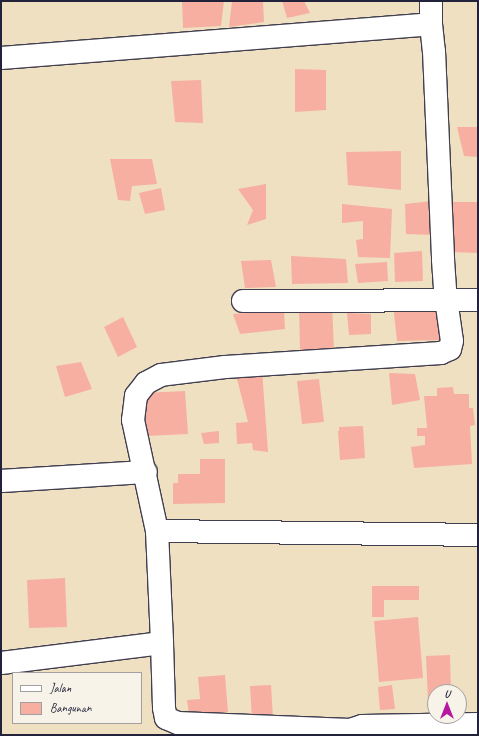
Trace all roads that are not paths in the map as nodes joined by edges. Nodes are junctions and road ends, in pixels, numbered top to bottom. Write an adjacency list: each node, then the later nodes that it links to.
1 (431, 1): 2 (street)
2 (431, 24): 3 (street); 4 (street)
3 (1, 58)
4 (446, 299): 5 (street); 6 (street); 7 (street)
5 (478, 300)
6 (243, 301)
7 (146, 472): 8 (street); 9 (street)
8 (1, 481)
9 (158, 531): 10 (street); 11 (street)
10 (478, 536)
11 (162, 643): 12 (street); 14 (street)
12 (1, 663)
13 (478, 724): 14 (street)
14 (347, 732)

